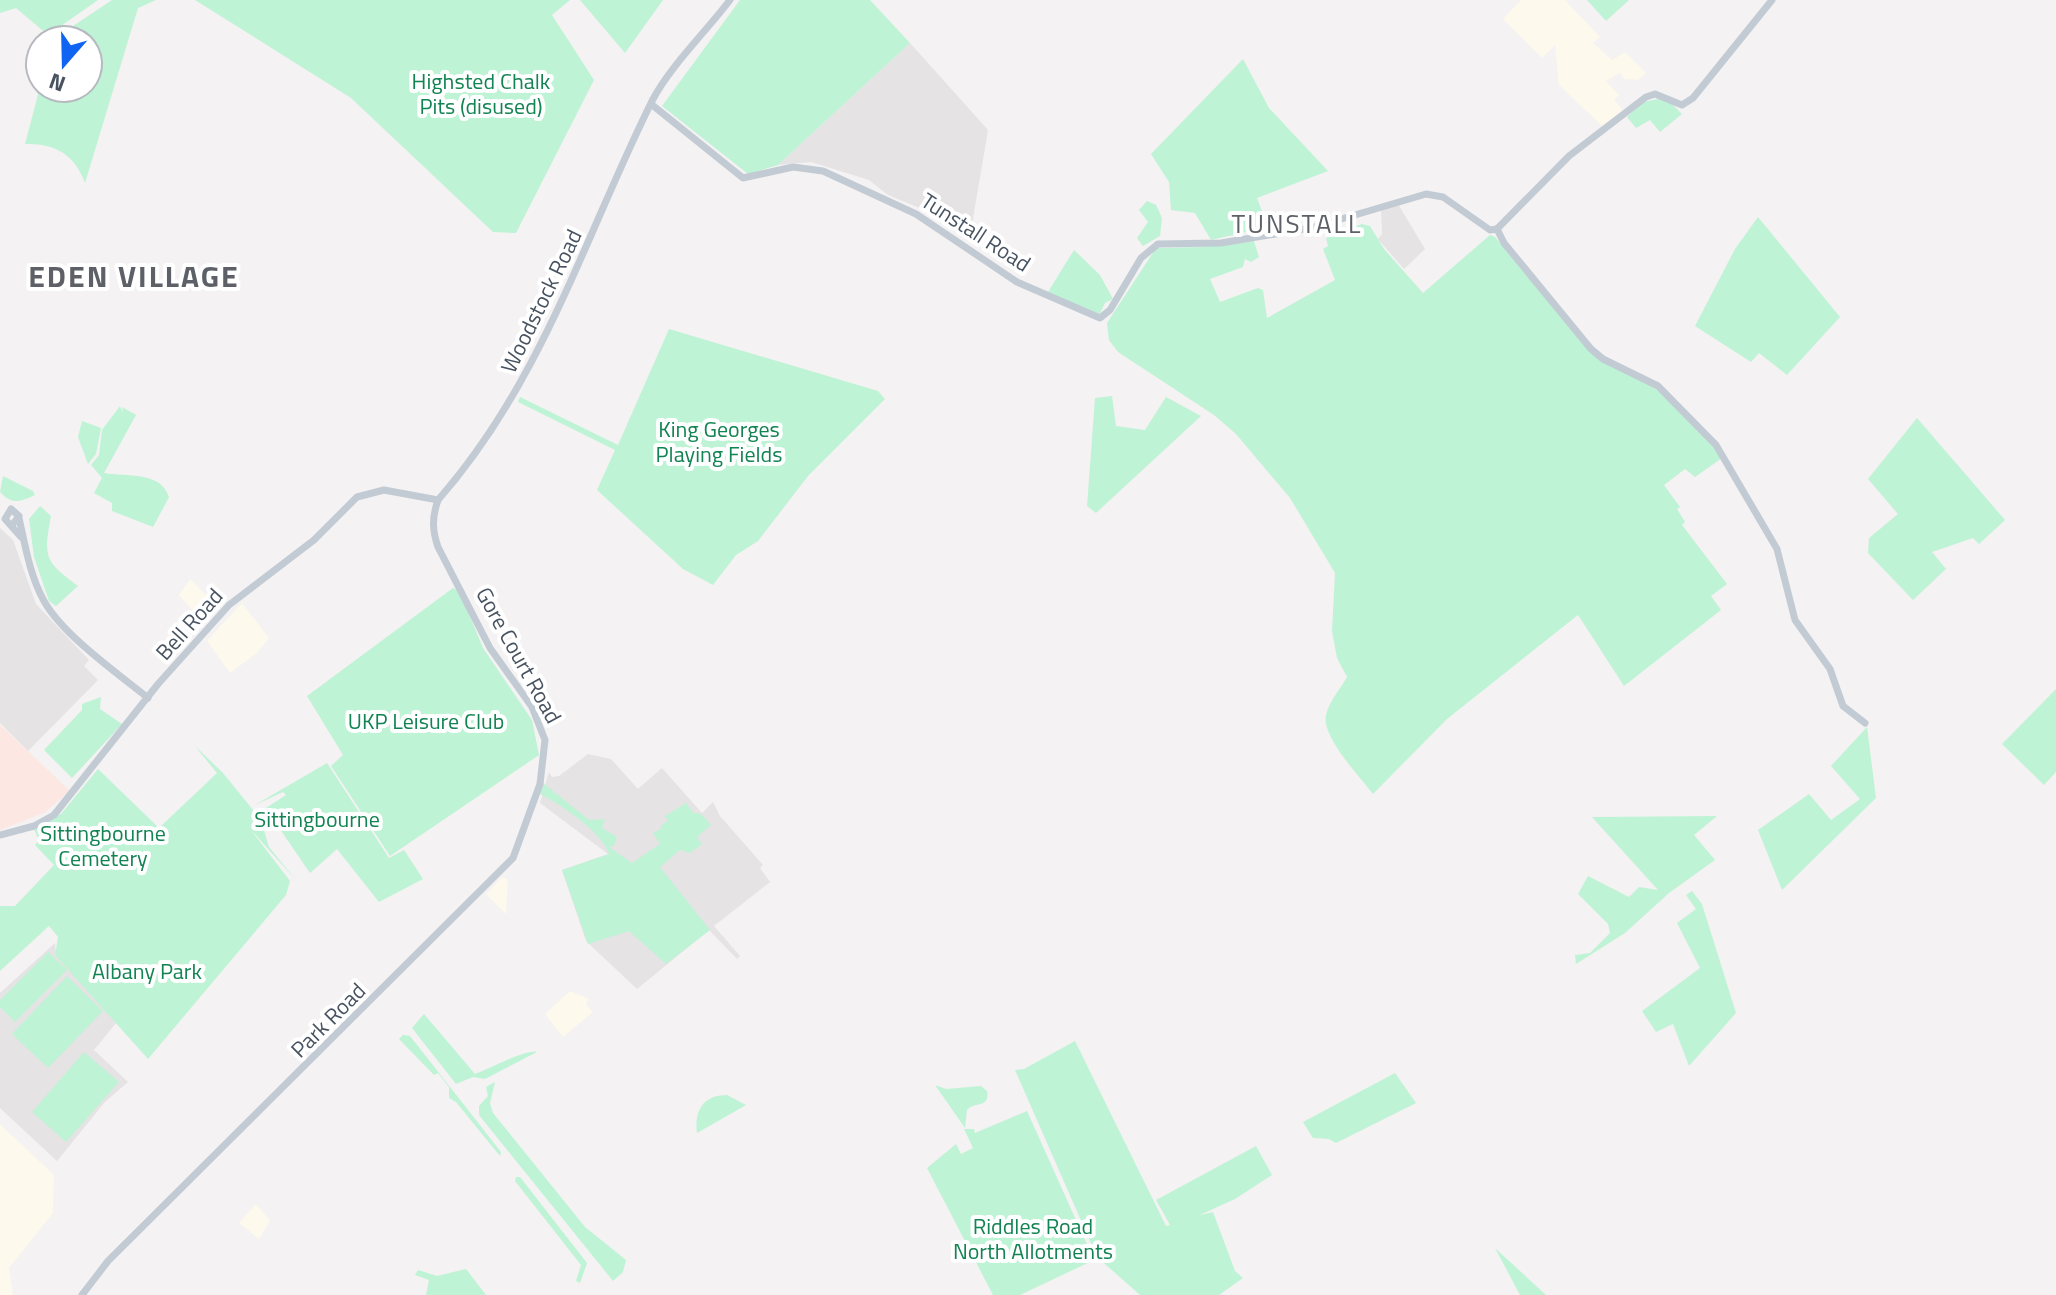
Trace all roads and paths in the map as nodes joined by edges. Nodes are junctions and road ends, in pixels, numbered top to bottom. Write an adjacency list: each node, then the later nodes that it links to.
1 (730, 0): 3 (street, Woodstock Road)
2 (1772, 0): 4 (street)
3 (651, 104): 4 (street, Tunstall Road); 5 (street, Woodstock Road)
4 (1497, 229): 9 (street)
5 (438, 500): 8 (street, Bell Road); 10 (street, Gore Court Road)
6 (2, 511): 7 (street); 7 (street)
7 (16, 521): 8 (street)
8 (148, 698): 11 (street, Bell Road)
9 (1865, 723)
10 (545, 740): 12 (street, Park Road)
11 (0, 835)
12 (82, 1295)

